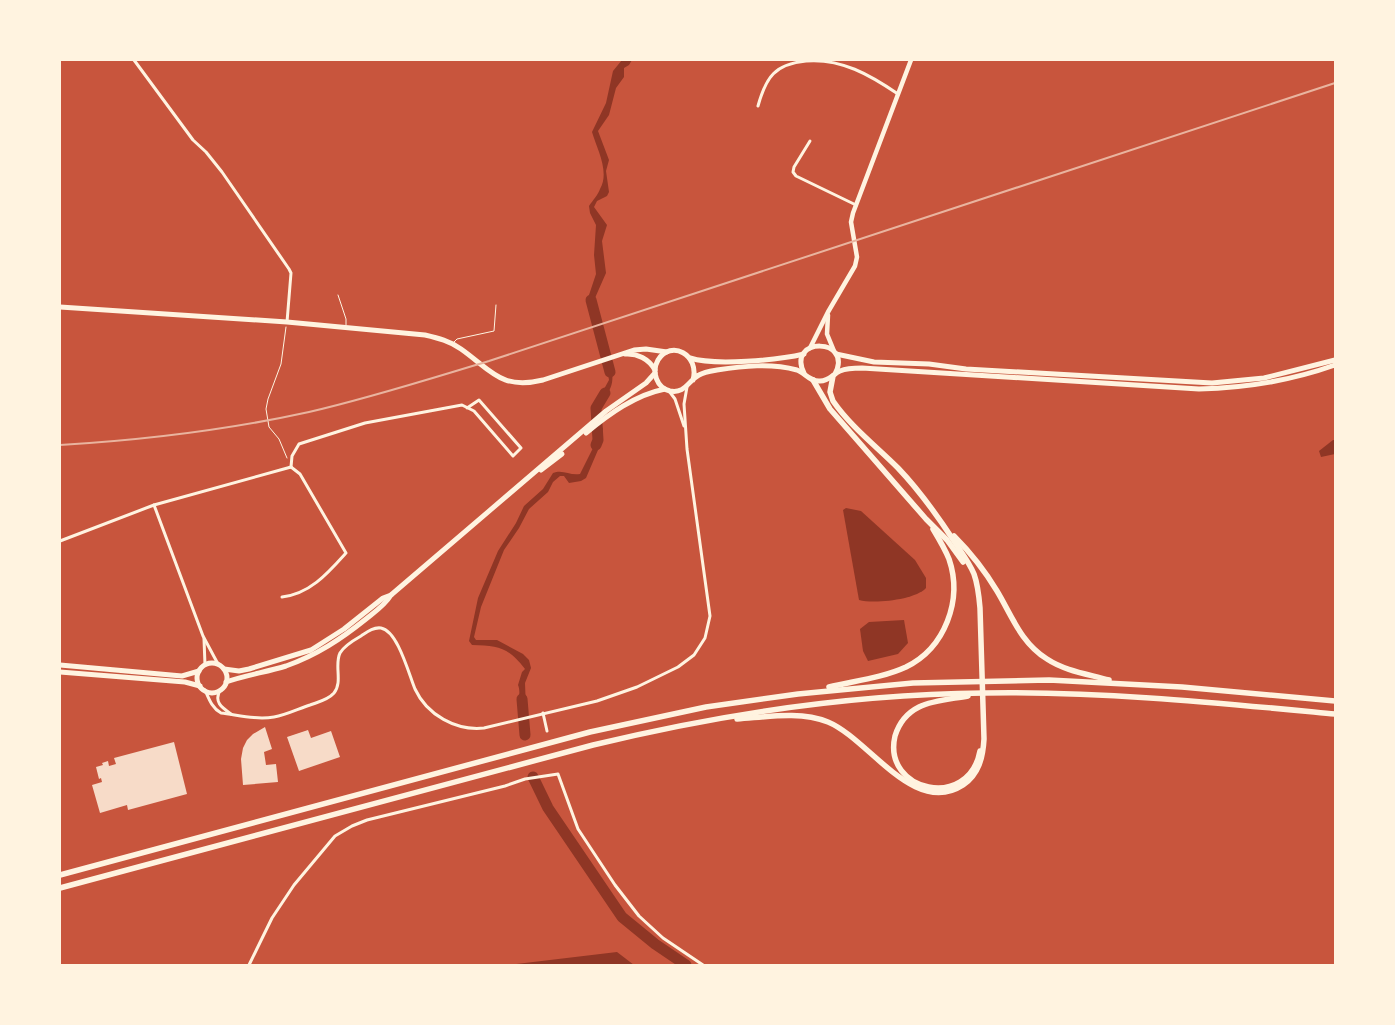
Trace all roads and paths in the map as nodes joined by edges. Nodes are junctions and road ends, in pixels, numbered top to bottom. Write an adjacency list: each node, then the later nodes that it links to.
1 (134, 60): 12 (street)
2 (911, 60): 4 (main road)
3 (786, 62): 4 (street); 5 (street)
4 (898, 94): 7 (main road)
5 (758, 106)
6 (810, 141): 7 (street)
7 (856, 205): 11 (main road)
8 (338, 295): 13 (lane)
9 (496, 305): 14 (lane)
10 (60, 307): 12 (main road)
11 (828, 312): 15 (main road); 17 (main road)
12 (287, 322): 13 (main road); 35 (path)
13 (346, 327): 14 (main road)
14 (452, 344): 18 (main road)
15 (810, 348): 17 (main road); 19 (main road)
16 (668, 352): 18 (main road); 20 (main road); 23 (main road)
17 (835, 353): 25 (main road); 28 (main road)
18 (618, 354): 23 (main road)
19 (804, 354): 20 (main road); 24 (main road)
20 (690, 358): 26 (main road)
21 (1335, 360): 28 (main road)
22 (1335, 365): 31 (main road)
23 (655, 371): 32 (main road); 36 (main road)
24 (805, 374): 26 (main road); 27 (main road)
25 (834, 375): 27 (main road); 30 (main road); 39 (highway)
26 (693, 380): 29 (main road)
27 (813, 380): 38 (highway)
28 (1188, 382): 30 (main road); 31 (main road)
29 (687, 387): 32 (main road); 34 (street)
30 (1184, 389): 31 (main road)
31 (1191, 389)
32 (667, 390): 34 (street); 36 (main road)
33 (467, 408): 33 (street); 35 (street)
34 (685, 429): 60 (street)
35 (291, 468): 37 (street); 42 (street)
36 (518, 486): 41 (main road)
37 (154, 505): 40 (street); 43 (street)
38 (926, 520): 47 (highway); 57 (highway)
39 (946, 528): 47 (highway); 52 (highway)
40 (60, 542)
41 (392, 595): 48 (main road); 51 (main road)
42 (282, 597)
43 (204, 636): 44 (street); 46 (street)
44 (218, 664): 46 (main road); 48 (main road)
45 (60, 665): 49 (main road)
46 (205, 665): 49 (main road)
47 (980, 665): 59 (highway)
48 (224, 669): 51 (main road)
49 (199, 671): 53 (main road)
50 (60, 672): 53 (main road)
51 (226, 682): 55 (main road)
52 (1120, 682): 57 (highway); 58 (highway)
53 (200, 686): 54 (main road)
54 (205, 690): 55 (main road); 61 (street)
55 (220, 690): 61 (street)
56 (985, 693): 59 (highway); 62 (highway); 63 (highway)
57 (798, 694): 65 (highway)
58 (1335, 701)
59 (981, 711): 63 (highway)
60 (543, 713): 61 (street); 64 (street)
61 (231, 714)
62 (1335, 714)
63 (707, 720): 66 (highway)
64 (547, 731)
65 (60, 875)
66 (60, 888)
67 (249, 965): 68 (street)
68 (703, 965)

